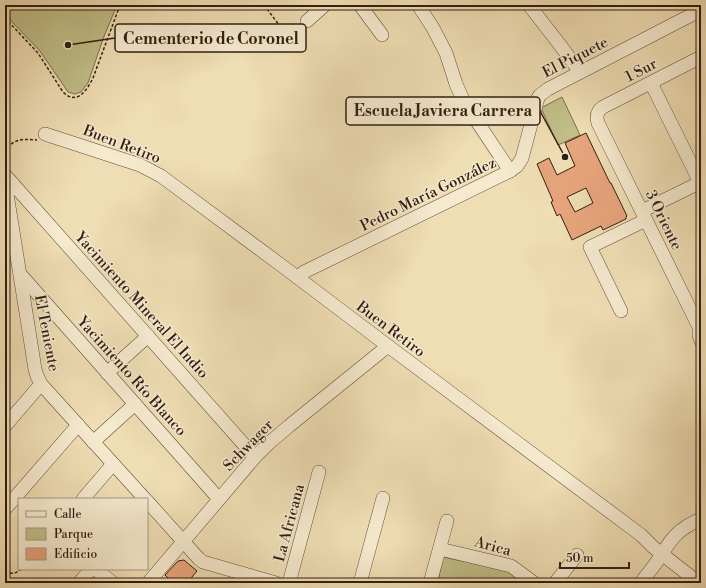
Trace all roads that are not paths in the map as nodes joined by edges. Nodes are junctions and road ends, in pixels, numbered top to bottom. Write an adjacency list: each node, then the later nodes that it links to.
1 (325, 5): 6 (street)
2 (360, 5): 7 (street)
3 (418, 5): 13 (street, Pedro María González)
4 (529, 5): 9 (street)
5 (700, 13): 9 (street, El Piquete)
6 (307, 21)
7 (382, 34)
8 (701, 57): 10 (street, 1 Sur)
9 (580, 72): 13 (street, El Piquete)
10 (651, 83): 11 (street, 1 Sur); 14 (street)
11 (598, 113): 16 (street, 3 Oriente)
12 (42, 137): 18 (street, Buen Retiro)
13 (510, 171): 18 (street, Pedro María González)
14 (701, 184): 16 (street)
15 (8, 187): 17 (street, El Teniente); 21 (street, Yacimiento Mineral El Indio)
16 (644, 216): 19 (street); 20 (street, 3 Oriente)
17 (20, 274): 24 (street, Yacimiento Río Blanco); 25 (street, El Teniente)
18 (297, 278): 23 (street, Buen Retiro)
19 (621, 311)
20 (700, 326): 22 (street, 3 Oriente)
21 (148, 336): 24 (street); 30 (street, Yacimiento Mineral El Indio)
22 (701, 341)
23 (388, 346): 30 (street, Schwager); 43 (street, Buen Retiro)
24 (107, 373): 26 (street, Yacimiento Río Blanco)
25 (41, 384): 27 (street, El Teniente); 28 (street)
26 (135, 404): 29 (street); 36 (street, Yacimiento Río Blanco)
27 (78, 425): 29 (street, El Teniente); 38 (street)
28 (5, 426)
29 (93, 442): 31 (street, El Teniente)
30 (255, 457): 36 (street, Schwager)
31 (113, 464): 33 (street); 34 (street, El Teniente)
32 (319, 472): 51 (street, La Africana)
33 (84, 498)
34 (143, 498)
35 (383, 498): 52 (street)
36 (219, 499): 41 (street, Schwager)
37 (148, 503): 41 (street, El Teniente)
38 (10, 504)
39 (701, 519): 43 (street)
40 (447, 521): 42 (street)
41 (183, 541): 49 (street, Schwager); 50 (street, El Teniente)
42 (440, 549): 53 (street); 54 (street, Arica)
43 (661, 554): 56 (street); 57 (street, Buen Retiro)
44 (577, 555): 55 (street)
45 (91, 570): 47 (street)
46 (96, 570): 48 (street)
47 (80, 583)
48 (113, 583)
49 (148, 583)
50 (276, 583)
51 (289, 583)
52 (360, 583)
53 (430, 583)
54 (534, 583)
55 (555, 583)
56 (640, 583)
57 (700, 583)

